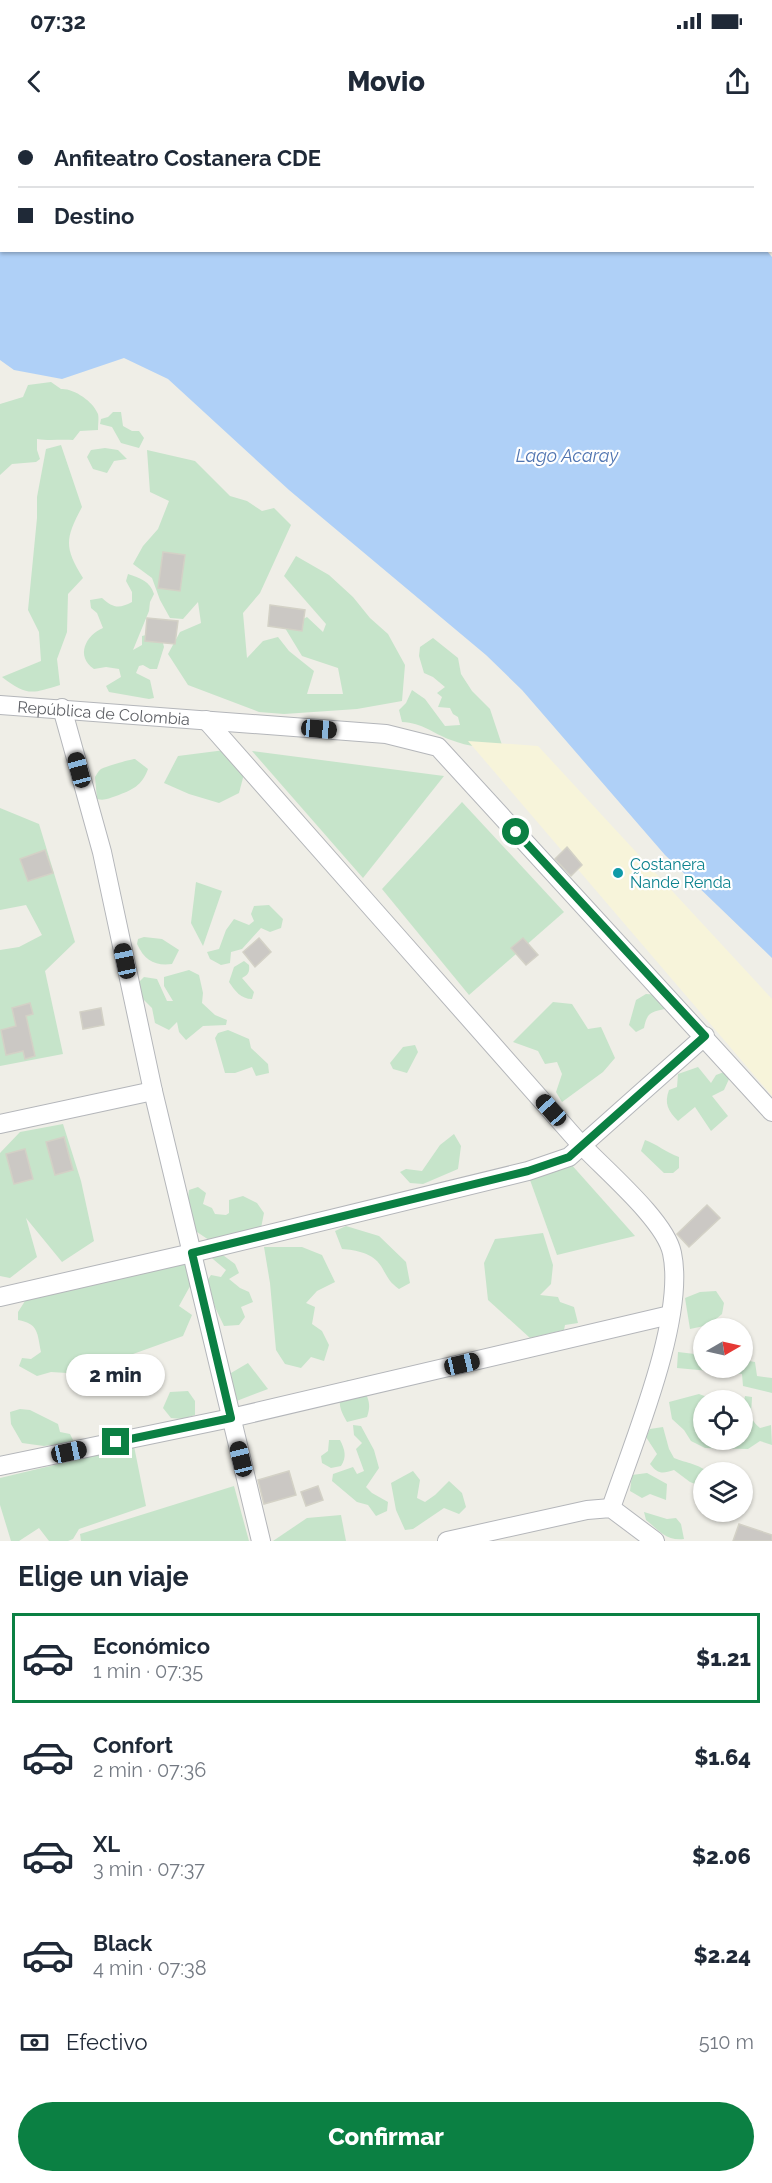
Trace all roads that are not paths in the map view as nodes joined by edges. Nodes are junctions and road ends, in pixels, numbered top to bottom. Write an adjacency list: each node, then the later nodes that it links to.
1 (0, 705): 2 (street, República de Colombia)
2 (62, 708): 3 (street, República de Colombia); 5 (street)
3 (206, 720): 4 (street, República de Colombia); 8 (street)
4 (705, 1036): 6 (street, República de Colombia); 8 (street)
5 (153, 1091): 7 (street); 9 (street)
6 (772, 1112)
7 (0, 1124)
8 (582, 1146): 9 (street); 11 (street)
9 (192, 1253): 10 (street); 12 (street)
10 (0, 1296)
11 (670, 1315): 12 (street); 14 (street)
12 (231, 1418): 13 (street); 15 (street)
13 (0, 1466)
14 (611, 1508): 16 (street); 17 (street)
15 (261, 1541)
16 (447, 1541)
17 (655, 1541)

